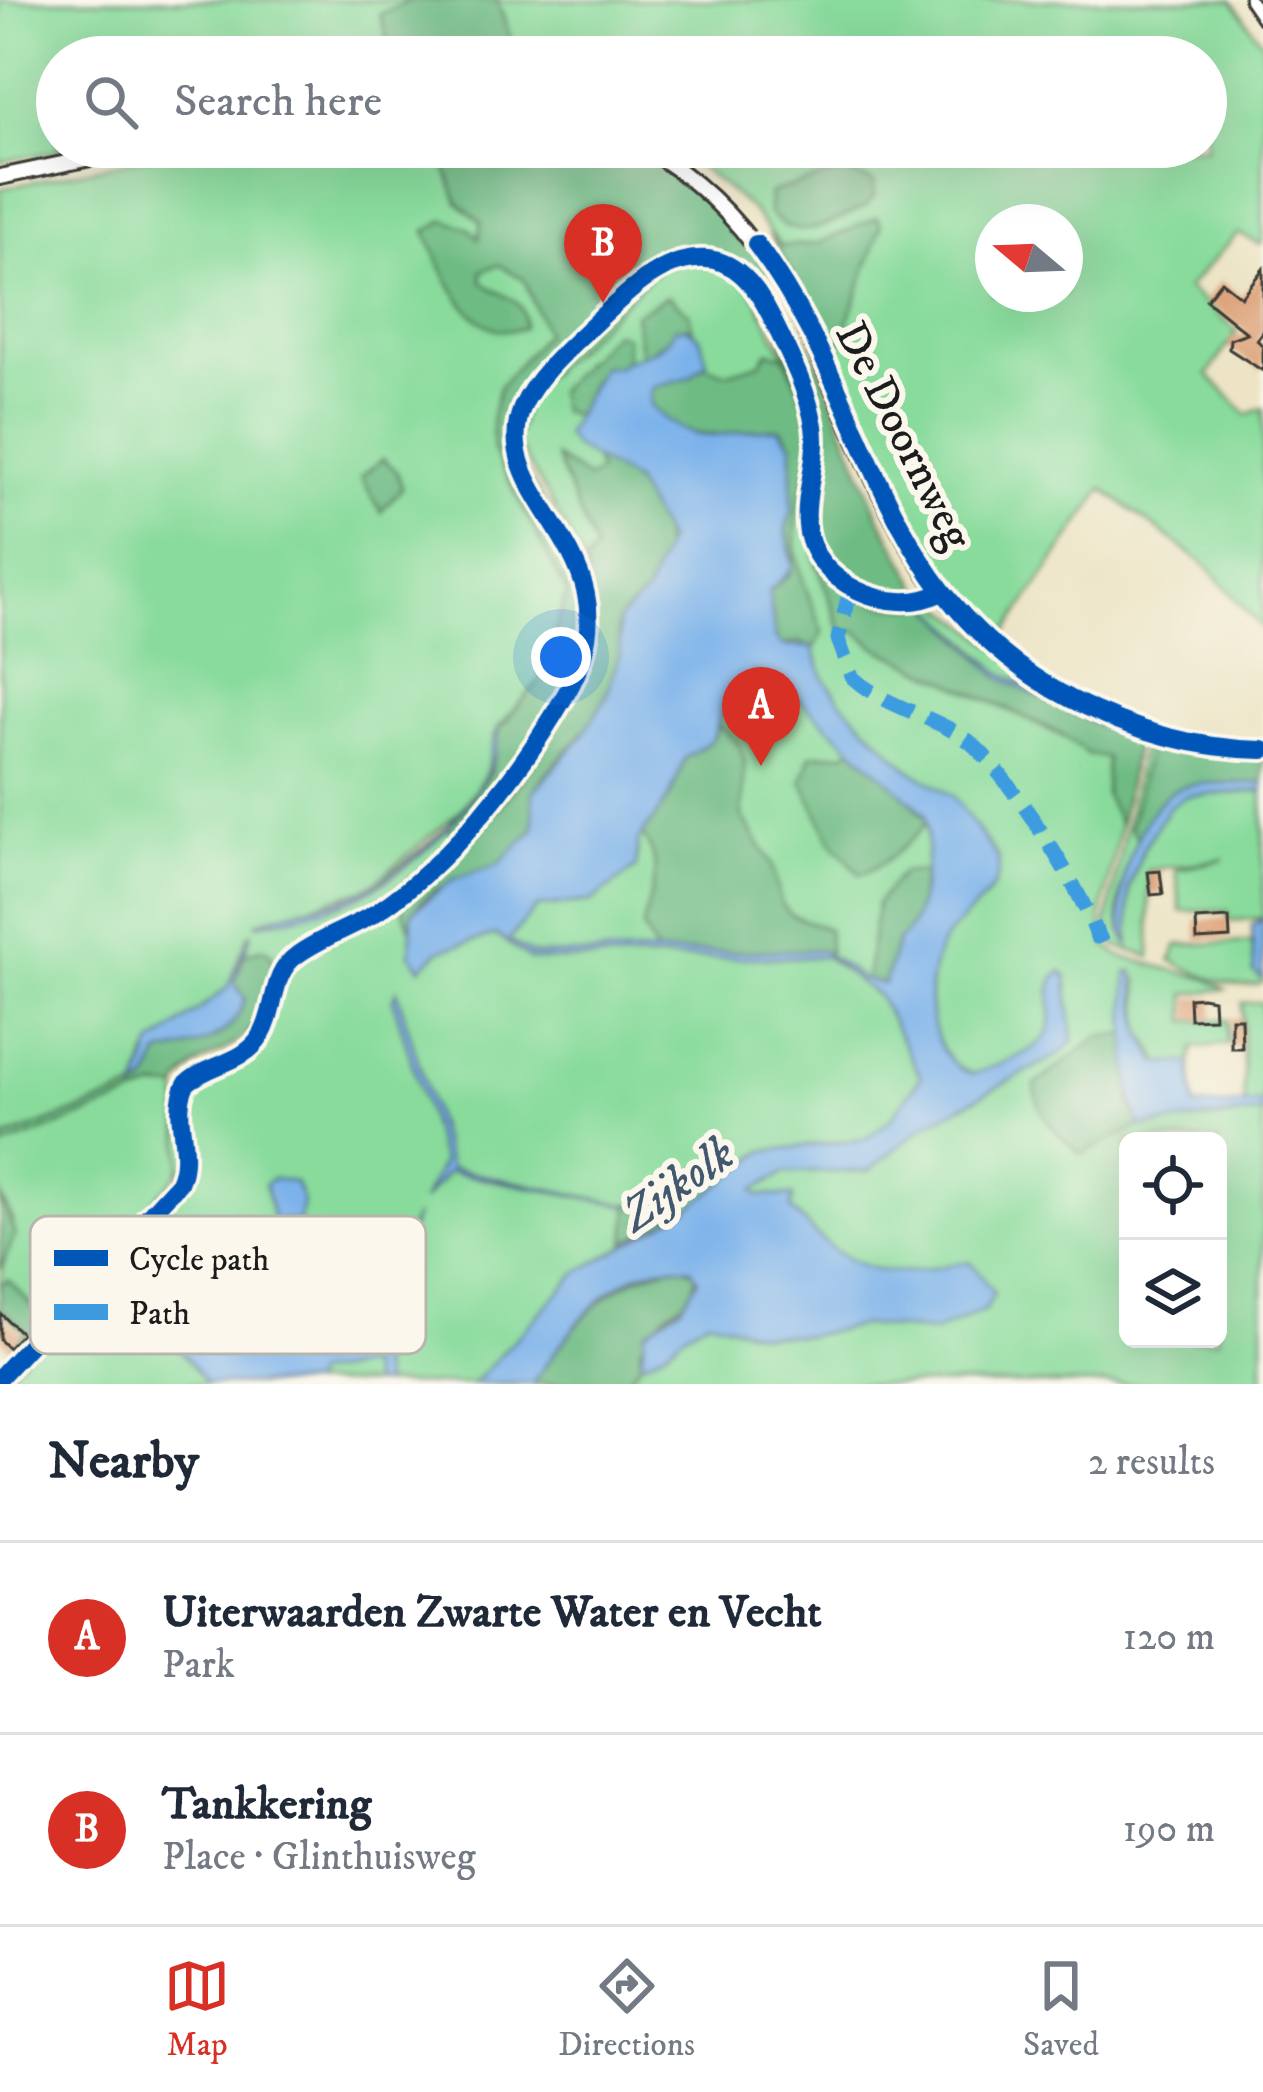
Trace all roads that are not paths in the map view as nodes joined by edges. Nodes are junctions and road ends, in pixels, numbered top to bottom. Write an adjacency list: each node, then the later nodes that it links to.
1 (1250, 0): 2 (street)
2 (1263, 19)
3 (43, 168): 5 (street)
4 (673, 168): 6 (street, De Doornweg)
5 (0, 177)
6 (940, 593): 7 (street, De Doornweg); 8 (street)
7 (1263, 751)
8 (148, 1216)
9 (30, 1344): 10 (street)
10 (0, 1377)

